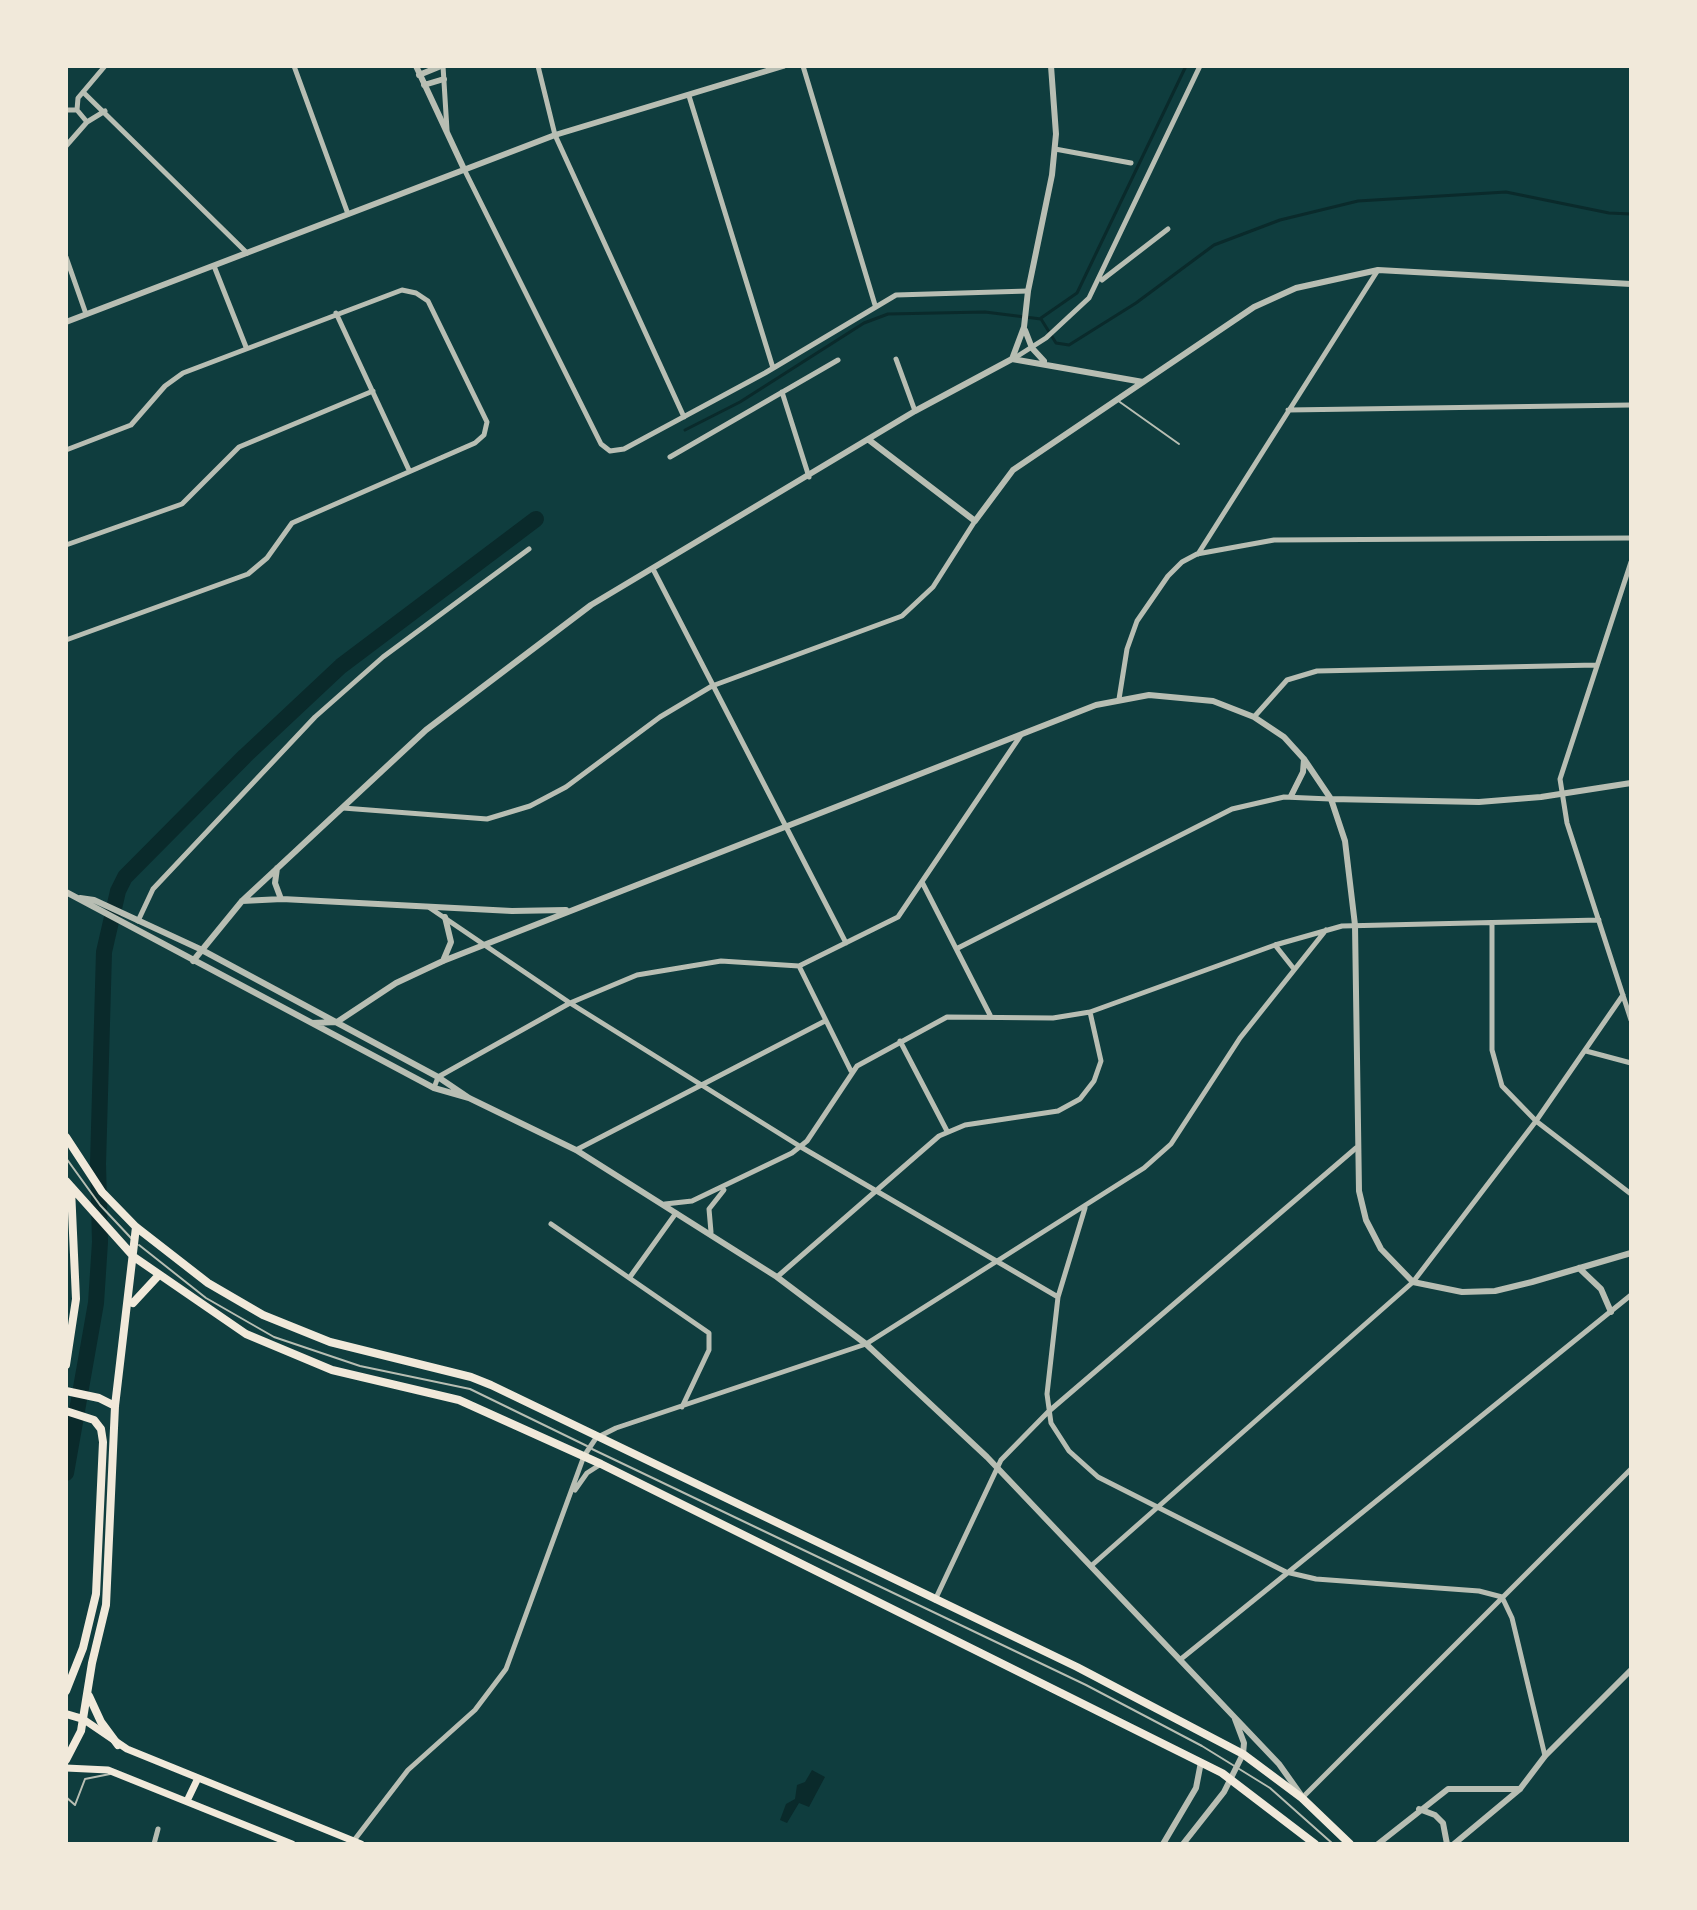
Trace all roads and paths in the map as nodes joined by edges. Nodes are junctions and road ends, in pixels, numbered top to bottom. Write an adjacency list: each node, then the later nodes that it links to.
1 (105, 66): 13 (street)
2 (294, 66): 25 (street)
3 (416, 66): 10 (street)
4 (442, 66): 10 (street); 11 (street)
5 (538, 66): 20 (street)
6 (783, 66): 14 (street)
7 (803, 66): 34 (street)
8 (1051, 66): 22 (street)
9 (1200, 66): 31 (street)
10 (419, 75): 12 (street)
11 (444, 79): 12 (street); 19 (street)
12 (424, 85): 19 (street)
13 (83, 92): 16 (street); 17 (street)
14 (689, 96): 20 (street); 45 (street)
15 (66, 110): 16 (street)
16 (77, 110): 18 (street)
17 (105, 111): 18 (street); 27 (street)
18 (87, 122): 21 (street)
19 (447, 135): 24 (street)
20 (555, 135): 24 (street); 53 (street)
21 (66, 146)
22 (1055, 149): 23 (street); 33 (street)
23 (1131, 163)
24 (464, 169): 25 (street); 53 (street)
25 (348, 214): 27 (street)
26 (1168, 229): 31 (street)
27 (247, 253): 29 (street)
28 (66, 257): 36 (street)
29 (214, 266): 36 (street); 39 (street)
30 (1378, 270): 32 (street); 46 (street); 51 (street)
31 (1098, 283): 40 (street)
32 (1631, 284)
33 (1028, 291): 34 (street); 38 (street)
34 (875, 305): 45 (street)
35 (336, 313): 39 (street); 47 (street); 58 (street)
36 (86, 314): 37 (street)
37 (66, 322)
38 (1025, 325): 40 (street); 42 (street)
39 (246, 347): 56 (street)
40 (1032, 348): 42 (street); 44 (street)
41 (896, 359): 52 (street)
42 (1012, 359): 44 (street); 52 (street)
43 (838, 360): 48 (street)
44 (1049, 364): 46 (street)
45 (773, 368): 53 (street)
46 (1143, 382): 49 (street)
47 (373, 391): 58 (street); 62 (street)
48 (782, 392): 57 (street); 59 (street)
49 (1116, 400): 55 (lane); 60 (street)
50 (1631, 405): 51 (street)
51 (1288, 410): 64 (street)
52 (915, 411): 54 (street)
53 (684, 417)
54 (869, 440): 59 (street); 60 (street)
55 (1179, 444)
56 (66, 450)
57 (670, 457)
58 (409, 470): 67 (street)
59 (809, 477): 66 (street)
60 (975, 521): 69 (street)
61 (1631, 538): 64 (street)
62 (66, 545)
63 (529, 549): 90 (street)
64 (1197, 554): 70 (street)
65 (1631, 562): 68 (street)
66 (653, 569): 69 (street); 78 (street)
67 (66, 640)
68 (1596, 665): 71 (street); 75 (street)
69 (712, 686): 78 (street); 79 (street)
70 (1119, 699): 71 (street); 72 (street)
71 (1254, 717): 73 (street)
72 (1021, 735): 79 (street); 81 (street)
73 (1304, 759): 76 (street); 77 (street)
74 (1631, 783): 75 (street)
75 (1560, 795): 77 (street); 89 (street)
76 (1291, 796): 77 (street); 97 (street)
77 (1331, 799): 92 (street)
78 (343, 808): 80 (street)
79 (788, 825): 87 (street); 94 (street)
80 (277, 868): 84 (street); 85 (street)
81 (922, 882): 94 (street); 97 (street)
82 (66, 892): 83 (street)
83 (80, 898): 90 (street); 99 (street)
84 (282, 899): 85 (street); 86 (street)
85 (242, 901): 98 (street)
86 (428, 907): 87 (street); 88 (street)
87 (572, 910): 95 (street)
88 (445, 917): 95 (street); 100 (street)
89 (1599, 920): 91 (street); 103 (street)
90 (138, 921): 98 (street)
91 (1492, 924): 92 (street); 119 (street)
92 (1355, 925): 93 (street); 123 (street)
93 (1326, 930): 96 (street); 102 (street)
94 (846, 943): 101 (street)
95 (483, 945): 100 (street); 104 (street)
96 (1275, 945): 102 (street); 105 (street)
97 (958, 948): 106 (street)
98 (200, 949): 99 (street); 109 (street)
99 (193, 961): 110 (street)
100 (443, 961): 109 (street)
101 (799, 966): 104 (street); 108 (street)
102 (1294, 969): 131 (street)
103 (1623, 995): 107 (street); 112 (street)
104 (570, 1003): 115 (street); 116 (street)
105 (1090, 1012): 106 (street); 120 (street)
106 (990, 1015): 111 (street)
107 (1631, 1020)
108 (825, 1021): 114 (street); 116 (street)
109 (337, 1022): 110 (street); 115 (street)
110 (312, 1023): 117 (street)
111 (900, 1041): 114 (street); 120 (street)
112 (1586, 1051): 113 (street); 119 (street)
113 (1631, 1063)
114 (851, 1071): 122 (street)
115 (438, 1077): 117 (street); 118 (street)
116 (702, 1083): 122 (street); 124 (street)
117 (434, 1088): 118 (street)
118 (469, 1098): 124 (street)
119 (1536, 1121): 129 (street); 144 (street)
120 (947, 1131): 128 (street)
121 (66, 1137): 134 (main road)
122 (801, 1147): 127 (street); 128 (street)
123 (1356, 1148): 144 (street); 155 (street)
124 (576, 1150): 130 (street)
125 (66, 1158): 136 (lane)
126 (68, 1185): 138 (main road); 150 (main road)
127 (727, 1186): 130 (street); 135 (street)
128 (877, 1190): 139 (street); 143 (street)
129 (1631, 1194)
130 (665, 1204): 132 (street)
131 (1085, 1207): 139 (street); 146 (street)
132 (677, 1211): 135 (street); 142 (street)
133 (551, 1224): 142 (street)
134 (136, 1227): 136 (main road); 156 (main road)
135 (711, 1232): 143 (street)
136 (135, 1241): 138 (main road); 157 (lane)
137 (1631, 1253): 140 (street)
138 (134, 1257): 141 (main road); 147 (main road)
139 (999, 1261): 146 (street); 149 (street)
140 (1579, 1267): 144 (street); 148 (street)
141 (158, 1276): 147 (main road); 157 (main road)
142 (630, 1277): 153 (street)
143 (777, 1277): 149 (street)
144 (1413, 1282): 162 (street)
145 (1631, 1295): 148 (street)
146 (1058, 1297): 155 (street)
147 (129, 1311): 152 (main road)
148 (1611, 1312): 164 (street)
149 (866, 1344): 153 (street); 159 (street)
150 (66, 1365)
151 (71, 1391): 152 (main road)
152 (115, 1406): 170 (main road)
153 (682, 1407): 156 (street)
154 (67, 1412): 169 (main road)
155 (1048, 1412): 159 (street); 162 (street)
156 (599, 1436): 157 (street); 166 (main road)
157 (586, 1451): 158 (main road); 161 (street); 179 (lane)
158 (601, 1464): 161 (street); 178 (main road)
159 (996, 1466): 163 (street); 166 (street)
160 (1631, 1469): 165 (street)
161 (573, 1494): 190 (street)
162 (1158, 1509): 163 (street); 164 (street)
163 (1091, 1566): 167 (street)
164 (1286, 1572): 165 (street); 167 (street)
165 (1502, 1597): 176 (street); 186 (street)
166 (934, 1601): 175 (main road)
167 (1181, 1659): 172 (street)
168 (1631, 1670): 176 (street)
169 (66, 1691)
170 (87, 1691): 173 (main road); 174 (main road)
171 (66, 1714): 173 (main road)
172 (1233, 1715): 175 (street); 186 (street)
173 (83, 1719): 174 (main road); 177 (main road)
174 (118, 1745): 182 (main road)
175 (1243, 1754): 179 (street); 186 (main road)
176 (1545, 1756): 184 (street)
177 (66, 1760)
178 (1201, 1762): 183 (main road); 193 (street)
179 (1238, 1766): 183 (street); 196 (lane)
180 (66, 1768): 181 (main road)
181 (117, 1773): 185 (lane); 187 (main road)
182 (198, 1778): 187 (main road); 190 (main road)
183 (1232, 1780): 194 (street); 195 (main road)
184 (1520, 1789): 188 (street); 200 (street)
185 (66, 1797)
186 (1302, 1798): 197 (main road)
187 (187, 1801): 192 (main road)
188 (1419, 1809): 198 (street); 199 (street)
189 (158, 1829): 191 (street)
190 (355, 1843)
191 (154, 1844)
192 (292, 1844)
193 (1163, 1844)
194 (1183, 1844)
195 (1315, 1844)
196 (1333, 1844)
197 (1350, 1844)
198 (1378, 1844)
199 (1447, 1844)
200 (1454, 1844)

